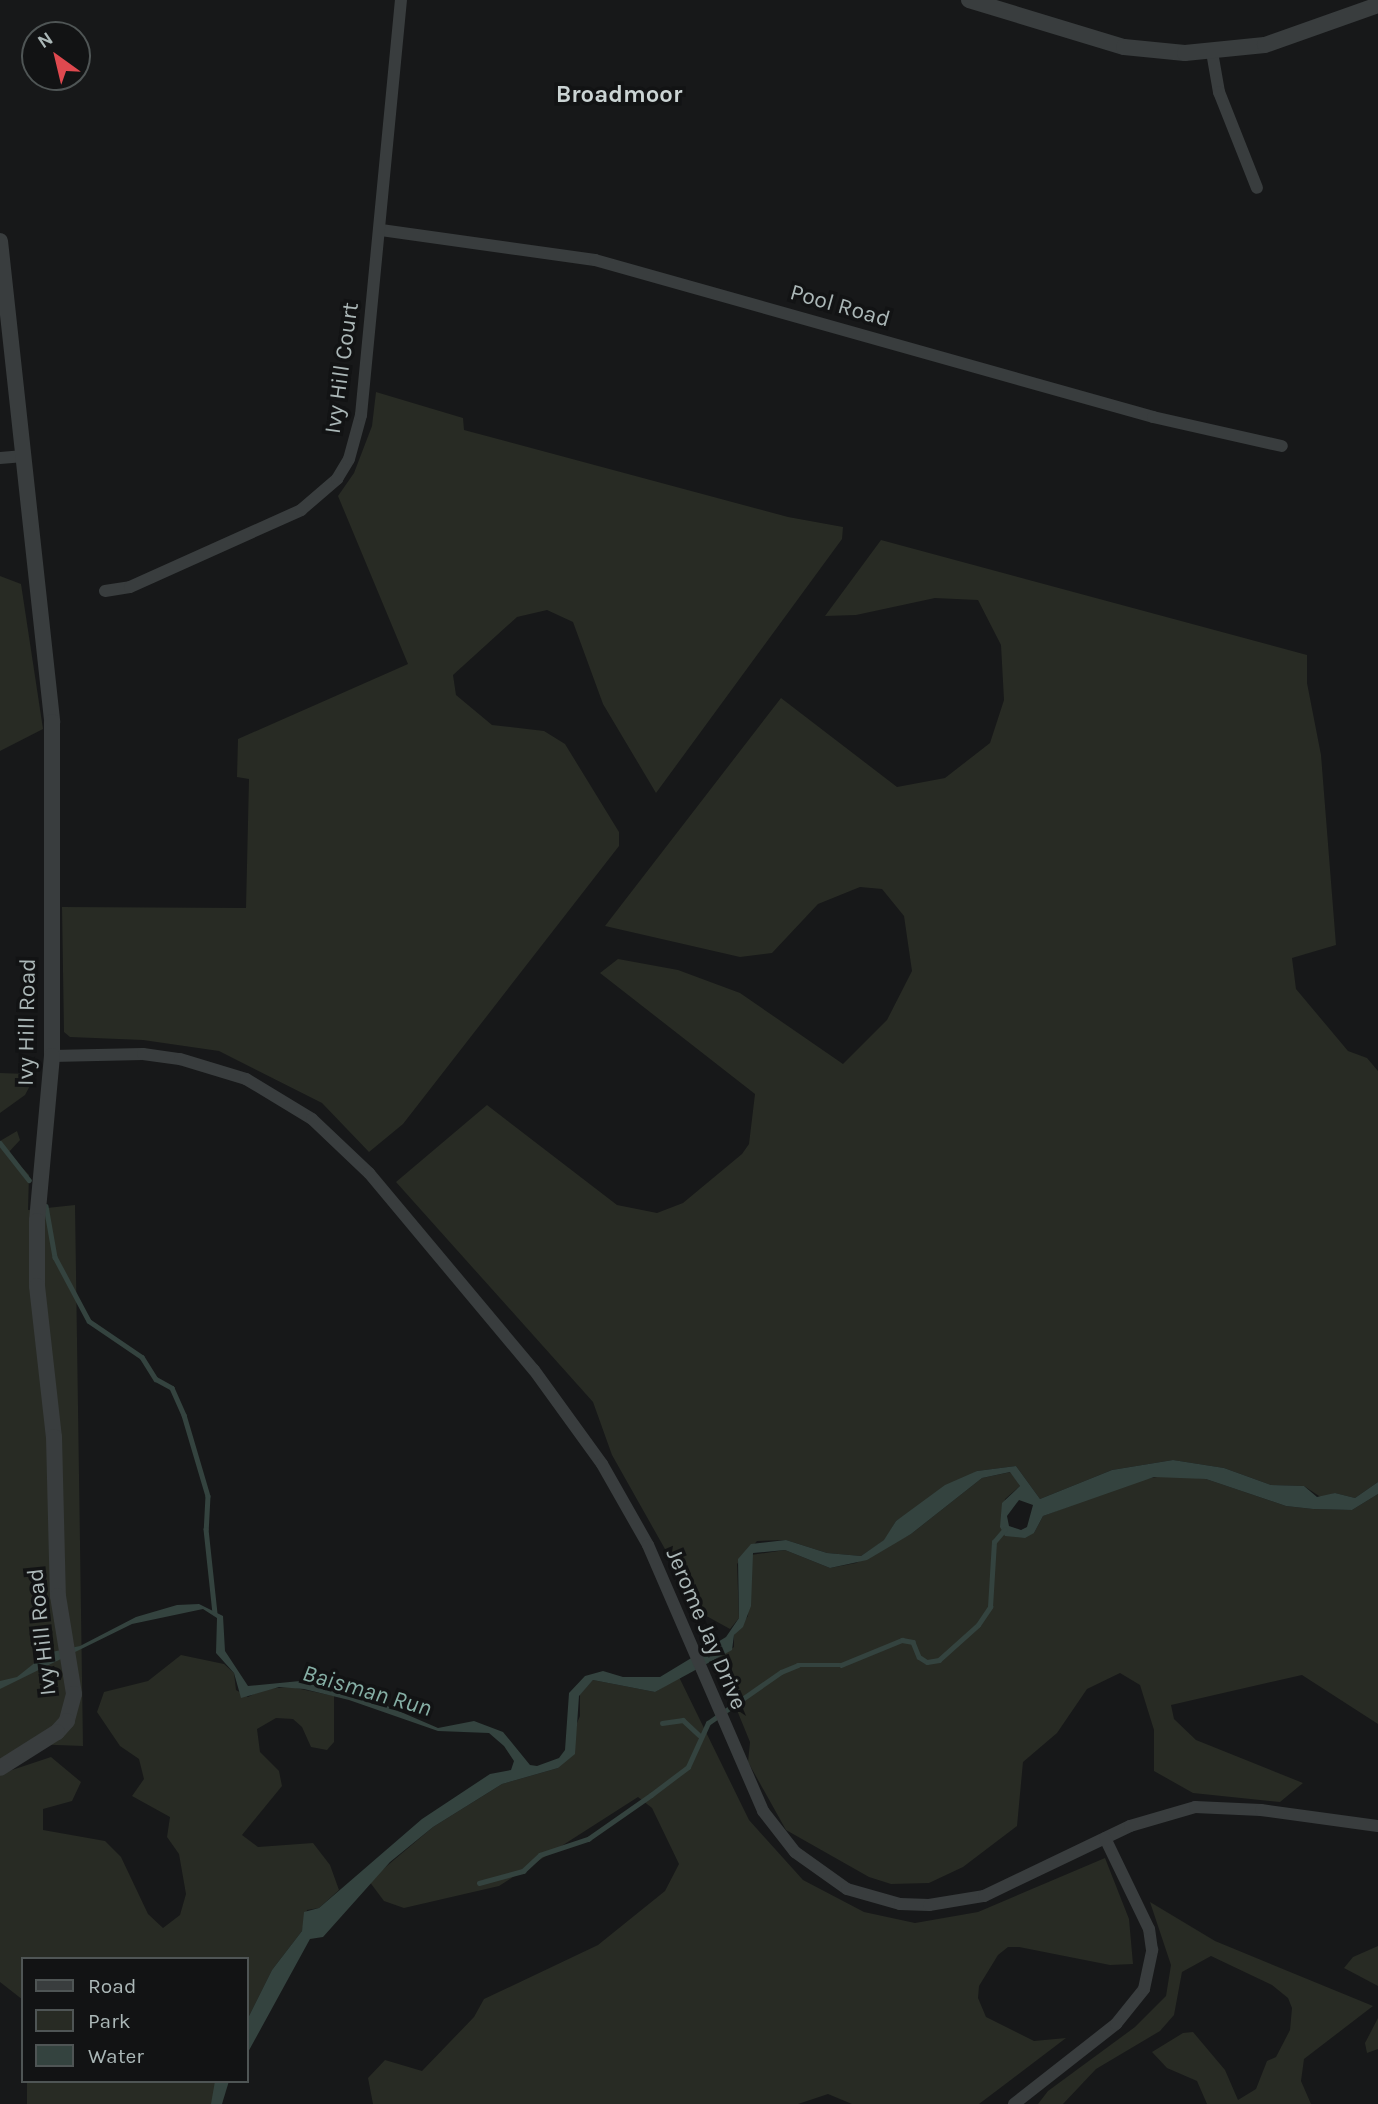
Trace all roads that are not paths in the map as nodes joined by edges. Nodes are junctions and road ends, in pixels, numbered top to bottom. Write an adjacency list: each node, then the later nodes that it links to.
1 (401, 0): 6 (street, Ivy Hill Court)
2 (969, 0): 4 (street)
3 (1378, 5): 4 (street)
4 (1212, 52): 5 (street)
5 (1257, 188)
6 (381, 230): 8 (street, Pool Road); 11 (street, Ivy Hill Court)
7 (0, 241): 9 (street, Ivy Hill Road)
8 (1282, 446)
9 (24, 456): 10 (street); 12 (street, Ivy Hill Road)
10 (0, 458)
11 (105, 591)
12 (52, 1056): 13 (street, Ivy Hill Road); 15 (street, Jerome Jay Drive)
13 (0, 1768)
14 (1378, 1826): 15 (street, Jerome Jay Drive)
15 (1105, 1838): 16 (street)
16 (1014, 2104)

